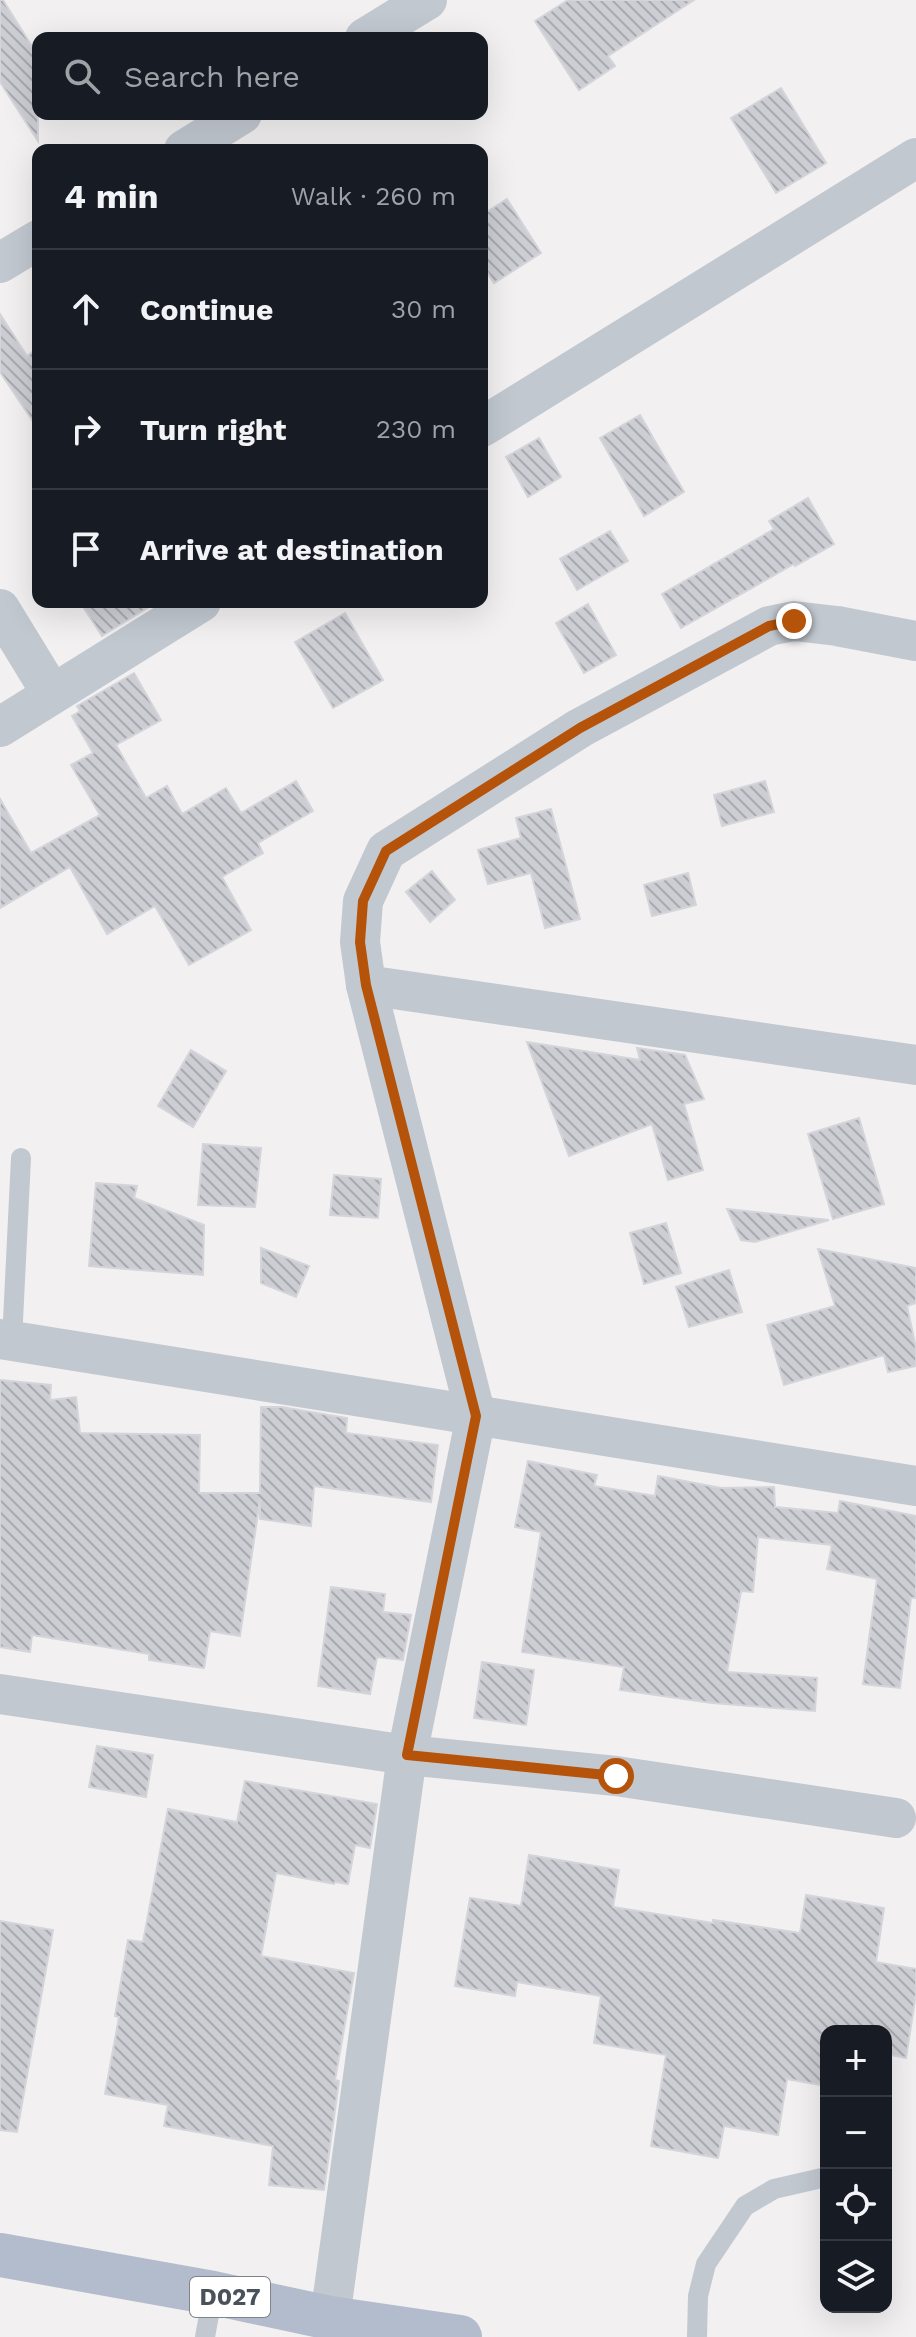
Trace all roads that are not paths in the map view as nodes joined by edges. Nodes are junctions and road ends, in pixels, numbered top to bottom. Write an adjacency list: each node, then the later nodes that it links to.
1 (427, 0): 2 (street)
2 (375, 32)
3 (232, 120): 4 (street)
4 (194, 144)
5 (916, 158): 8 (street)
6 (32, 244): 7 (street)
7 (0, 263)
8 (488, 423)
9 (191, 608): 12 (street)
10 (0, 609): 12 (street)
11 (916, 641): 14 (street)
12 (52, 694): 13 (street)
13 (0, 727)
14 (366, 985): 15 (street); 18 (street)
15 (916, 1065)
16 (21, 1158): 17 (lane)
17 (6, 1340): 18 (street)
18 (476, 1416): 19 (street); 21 (street)
19 (916, 1486)
20 (0, 1694): 21 (street)
21 (407, 1755): 22 (street); 26 (street)
22 (896, 1818)
23 (820, 2178): 29 (lane)
24 (0, 2255): 25 (main road, D027)
25 (213, 2293): 26 (main road, D027); 27 (lane)
26 (330, 2318): 28 (main road, D027)
27 (205, 2337)
28 (451, 2337)
29 (697, 2337)

